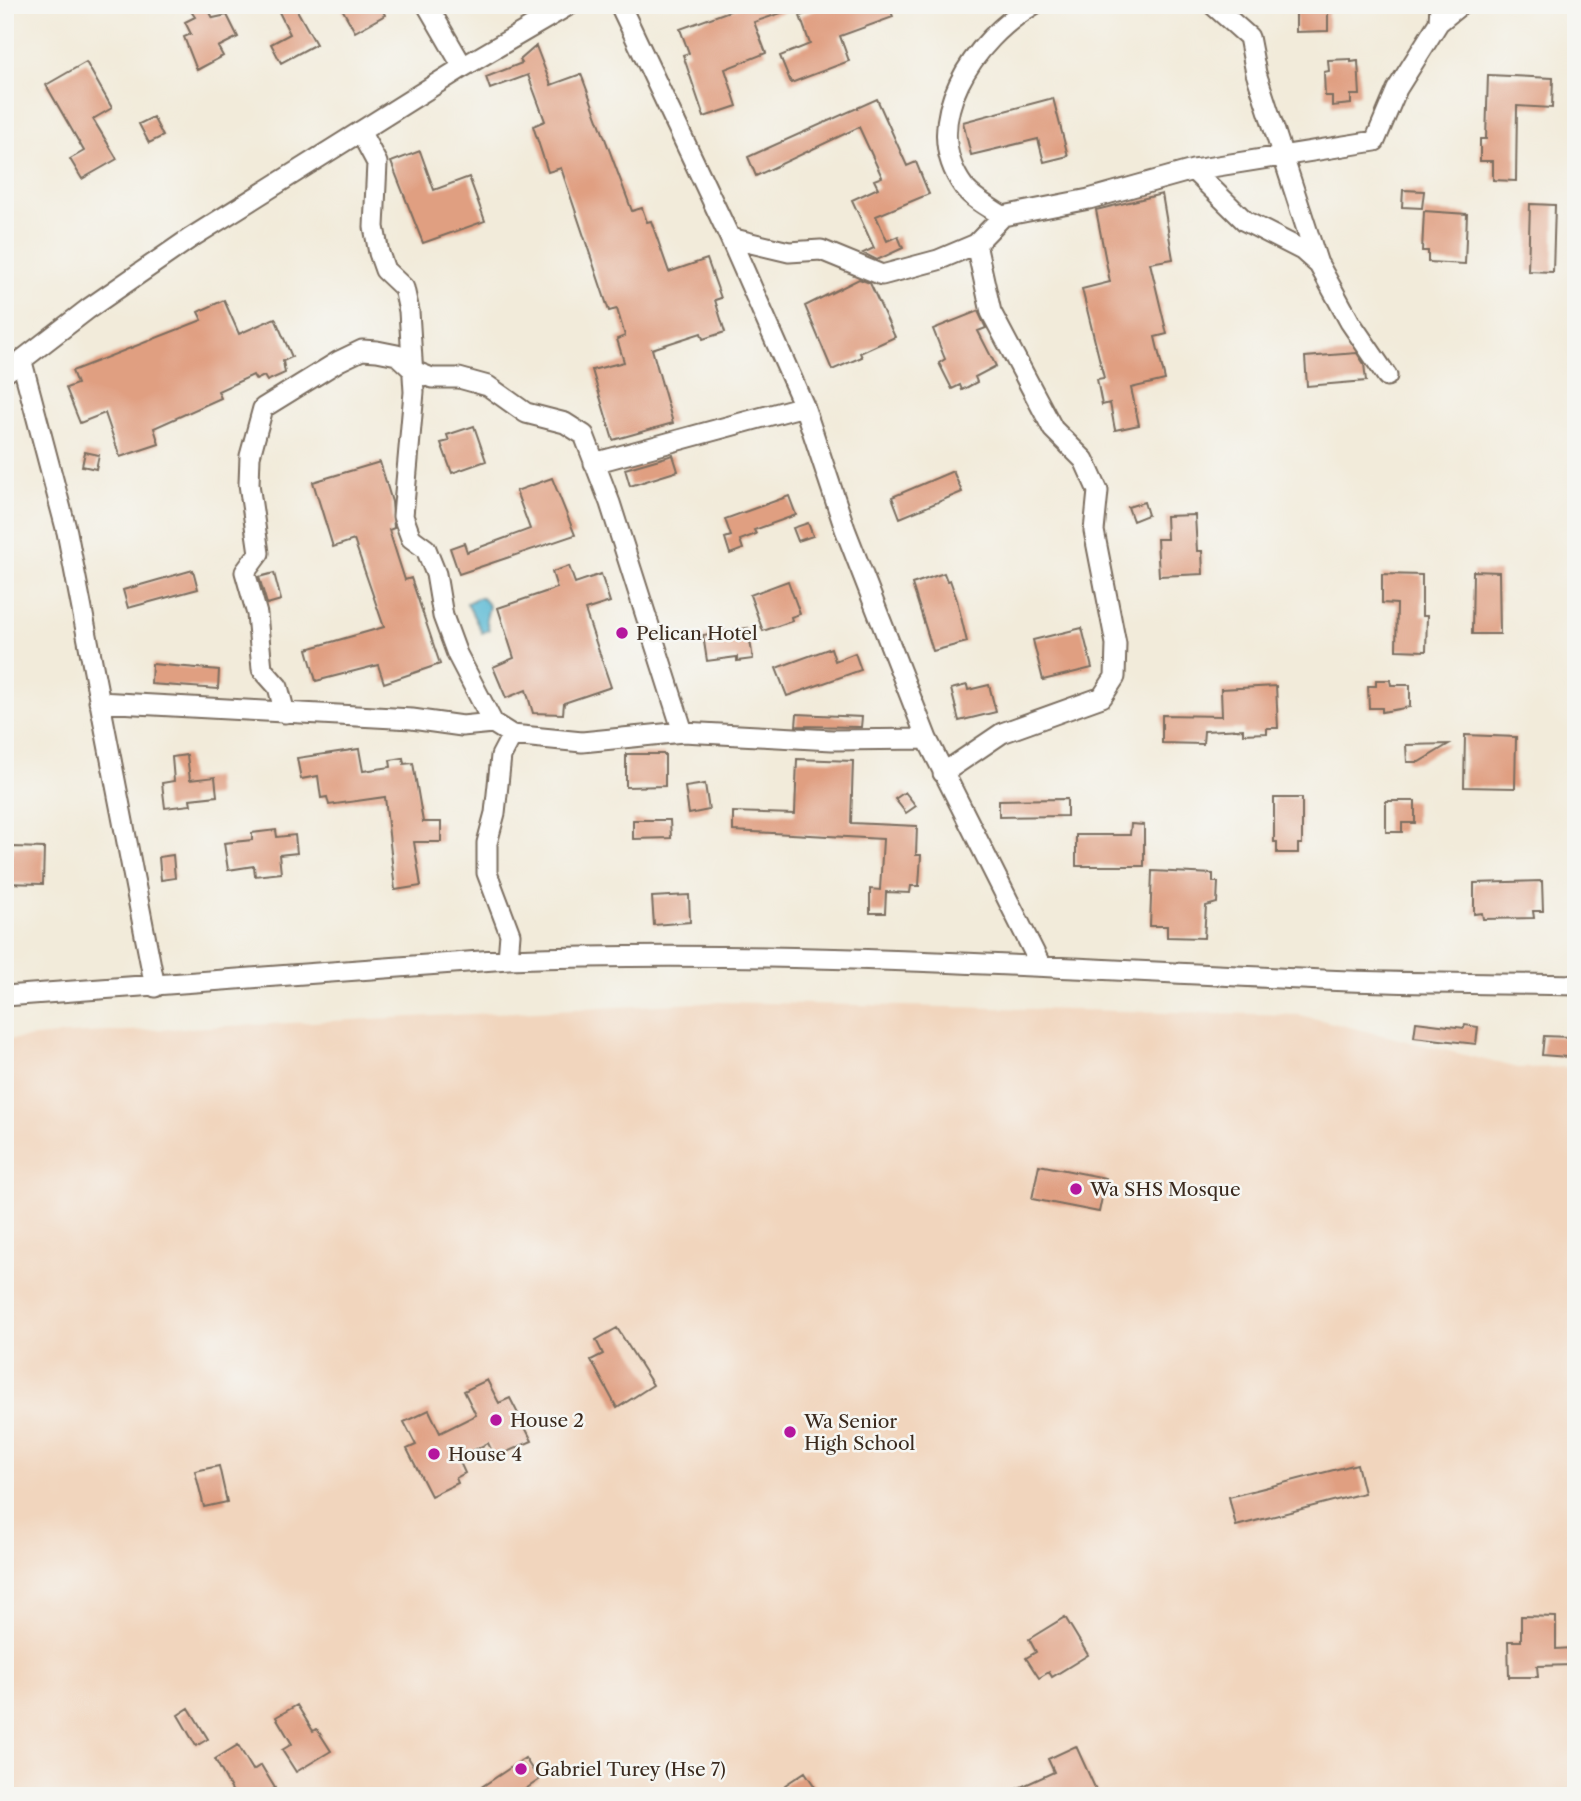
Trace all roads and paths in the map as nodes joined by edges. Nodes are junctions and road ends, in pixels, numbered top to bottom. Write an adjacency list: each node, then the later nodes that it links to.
1 (427, 5): 8 (street)
2 (569, 5): 8 (street)
3 (620, 5): 13 (street)
4 (1033, 5): 12 (street)
5 (1213, 5): 10 (street)
6 (1460, 5): 7 (street)
7 (1440, 13): 10 (street)
8 (463, 67): 9 (street)
9 (361, 133): 16 (street); 17 (street)
10 (1284, 156): 11 (street); 15 (street)
11 (1193, 170): 12 (street); 15 (street)
12 (1003, 216): 14 (street)
13 (730, 238): 14 (street); 20 (street)
14 (976, 244): 28 (street)
15 (1319, 265): 19 (street)
16 (22, 362): 18 (street); 22 (street)
17 (414, 371): 21 (street); 23 (street); 24 (street)
18 (5, 373)
19 (1387, 376)
20 (804, 406): 21 (street); 27 (street)
21 (594, 463): 25 (street)
22 (99, 702): 23 (street); 32 (street)
23 (285, 713): 24 (street)
24 (493, 723): 26 (street)
25 (683, 732): 26 (street); 27 (street)
26 (512, 735): 29 (street)
27 (927, 739): 28 (street)
28 (943, 773): 30 (street)
29 (508, 958): 30 (street); 32 (street)
30 (1041, 966): 31 (street)
31 (1576, 985)
32 (155, 987): 33 (street)
33 (5, 996)

